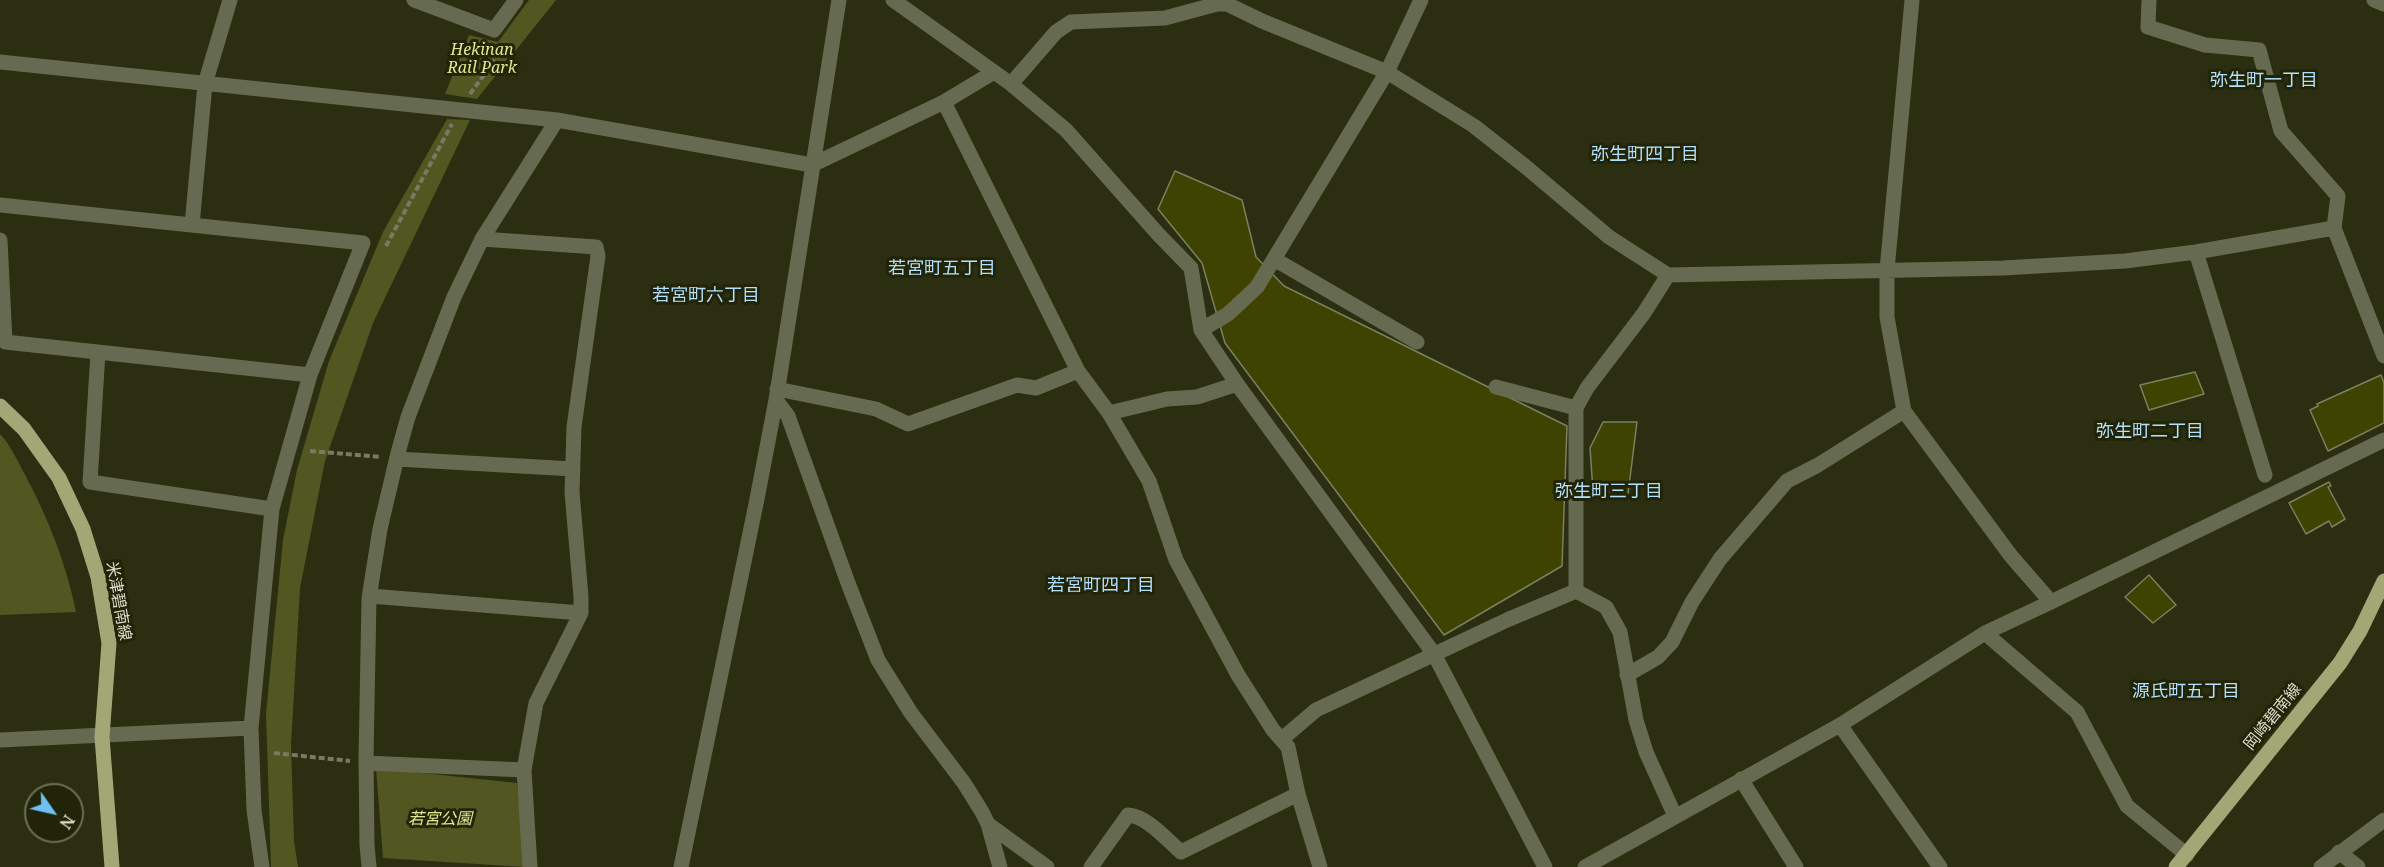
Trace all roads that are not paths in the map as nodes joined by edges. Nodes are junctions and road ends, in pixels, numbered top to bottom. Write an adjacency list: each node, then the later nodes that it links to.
1 (230, 0): 14 (street)
2 (414, 0): 3 (street)
3 (516, 0)
4 (839, 0): 18 (street)
5 (893, 0): 12 (street)
6 (1421, 0): 13 (street)
7 (1912, 0): 26 (street)
8 (2149, 0): 21 (street)
9 (2374, 0): 10 (street)
10 (2384, 4)
11 (0, 62): 14 (street)
12 (994, 72): 15 (street); 16 (street)
13 (1387, 72): 15 (street); 25 (street); 27 (street)
14 (205, 84): 17 (street); 20 (street)
15 (1011, 84): 28 (street)
16 (944, 102): 18 (street); 32 (street)
17 (557, 120): 18 (street); 22 (street)
18 (812, 165): 36 (street)
19 (0, 205): 20 (street)
20 (192, 225): 33 (street)
21 (2334, 228): 24 (street); 31 (street)
22 (482, 239): 42 (street); 43 (street)
23 (0, 240): 30 (street)
24 (2196, 252): 26 (street); 44 (street)
25 (1274, 259): 28 (street); 29 (street)
26 (1887, 270): 27 (street); 39 (street)
27 (1668, 274): 38 (street)
28 (1201, 330): 34 (street)
29 (1417, 342)
30 (98, 352): 33 (street); 45 (street)
31 (2384, 356)
32 (1078, 371): 36 (street); 40 (street)
33 (310, 375): 45 (street)
34 (1237, 384): 40 (street); 52 (street)
35 (1497, 387): 38 (street)
36 (776, 394): 65 (street); 72 (street)
37 (0, 406): 56 (main road, 米津碧南線)
38 (1576, 408): 47 (street)
39 (1904, 411): 49 (street); 53 (street)
40 (1109, 413): 57 (street)
41 (2384, 440): 49 (street)
42 (397, 459): 43 (street); 48 (street)
43 (573, 469): 50 (street)
44 (2265, 475)
45 (272, 509): 55 (street)
46 (2384, 580): 67 (main road, 岡崎碧南線)
47 (1575, 591): 52 (street); 53 (street)
48 (370, 596): 50 (street); 59 (street)
49 (2051, 602): 51 (street)
50 (580, 614): 60 (street)
51 (1985, 633): 54 (street); 67 (street)
52 (1434, 654): 57 (street); 77 (street)
53 (1627, 675): 63 (street)
54 (1840, 725): 61 (street); 80 (street)
55 (251, 728): 56 (street); 69 (street)
56 (102, 737): 58 (street); 68 (main road, 米津碧南線)
57 (1282, 739): 62 (street)
58 (0, 740)
59 (366, 763): 60 (street); 70 (street)
60 (524, 770): 71 (street)
61 (1741, 780): 63 (street); 79 (street)
62 (1298, 795): 75 (street); 76 (street)
63 (1675, 816): 78 (street)
64 (2384, 820): 66 (street)
65 (988, 824): 73 (street); 74 (street)
66 (2339, 852): 82 (street); 83 (street)
67 (2187, 855): 81 (main road, 岡崎碧南線)
68 (111, 867)
69 (262, 867)
70 (373, 867)
71 (530, 867)
72 (681, 867)
73 (1000, 867)
74 (1047, 867)
75 (1091, 867)
76 (1320, 867)
77 (1545, 867)
78 (1585, 867)
79 (1796, 867)
80 (1940, 867)
81 (2176, 867)
82 (2321, 867)
83 (2358, 867)

